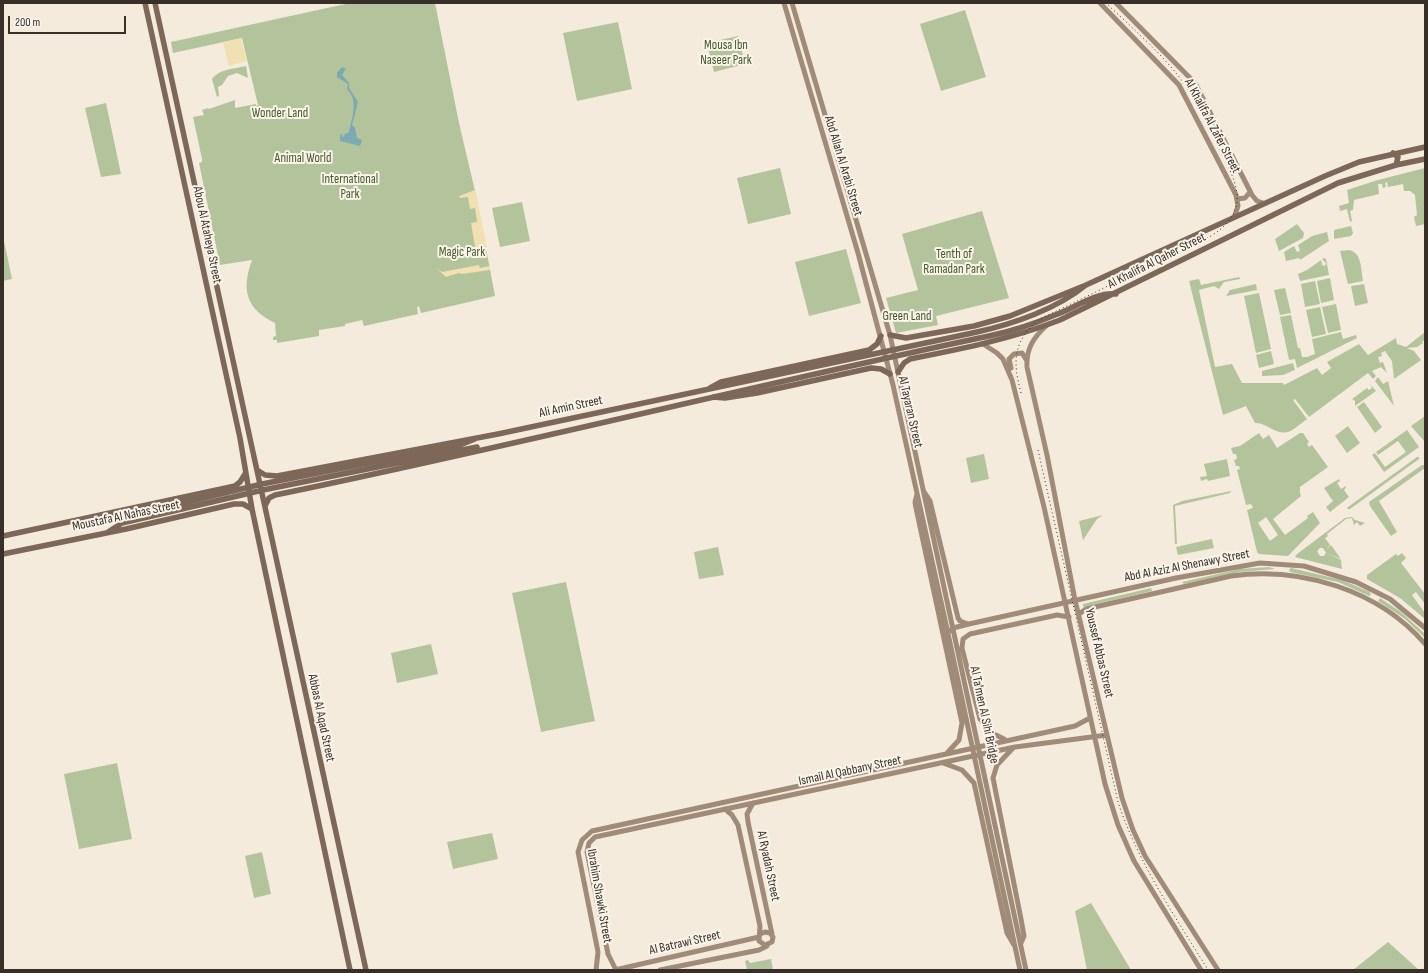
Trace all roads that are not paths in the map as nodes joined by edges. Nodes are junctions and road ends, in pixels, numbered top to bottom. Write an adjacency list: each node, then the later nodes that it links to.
1 (145, 3): 45 (main road, Abou Al Ataheya Street)
2 (154, 3): 43 (main road, Abou Al Ataheya Street)
3 (784, 3): 10 (main road, Abd Allah Al Arabi Street)
4 (792, 3): 9 (main road, Abd Allah Al Arabi Street)
5 (1100, 3): 8 (main road, Al Khalifa Al Zafer Street)
6 (1116, 3): 7 (main road, Al Khalifa Al Zafer Street)
7 (1127, 15): 8 (main road); 19 (main road, Al Khalifa Al Zafer Street)
8 (1119, 22): 20 (main road, Al Khalifa Al Zafer Street)
9 (811, 66): 10 (main road); 11 (main road, Abd Allah Al Arabi Street)
10 (803, 69): 12 (main road, Abd Allah Al Arabi Street)
11 (816, 82): 12 (main road); 28 (main road, Abd Allah Al Arabi Street)
12 (807, 85): 27 (main road, Abd Allah Al Arabi Street)
13 (1425, 147): 14 (main road, Al Khalifa Al Qaher Street)
14 (1417, 148): 15 (main road, Al Khalifa Al Qaher Street); 17 (main road)
15 (1393, 153): 18 (main road); 21 (main road, Al Khalifa Al Qaher Street)
16 (1425, 159): 17 (main road, Al Khalifa Al Qaher Street)
17 (1418, 160): 18 (main road, Al Khalifa Al Qaher Street)
18 (1396, 165): 24 (main road, Al Khalifa Al Qaher Street)
19 (1250, 192): 20 (main road); 21 (main road, Al Khalifa Al Zafer Street)
20 (1237, 199): 22 (main road)
21 (1264, 203): 22 (main road, Al Khalifa Al Qaher Street)
22 (1235, 215): 23 (main road, Al Khalifa Al Qaher Street)
23 (1086, 285): 26 (main road); 29 (main road)
24 (1116, 294): 25 (main road, Al Khalifa Al Qaher Street); 29 (main road)
25 (1047, 325): 30 (main road, Al Khalifa Al Qaher Street); 33 (main road, Youssef Abbas Street)
26 (925, 335): 28 (main road); 32 (main road)
27 (881, 336): 28 (main road); 31 (main road, Ali Amin Street); 37 (main road, Al Tayaran Street)
28 (890, 336): 36 (main road, Al Tayaran Street)
29 (930, 344): 34 (main road)
30 (983, 344): 32 (main road, Al Khalifa Al Qaher Street); 38 (main road, Youssef Abbas Street)
31 (856, 353): 35 (main road); 39 (main road, Ali Amin Street)
32 (926, 356): 36 (main road, Al Khalifa Al Qaher Street)
33 (1027, 362): 38 (main road); 69 (main road, Youssef Abbas Street)
34 (835, 365): 39 (main road); 40 (main road)
35 (858, 370): 37 (main road, Ali Amin Street); 40 (main road, Ali Amin Street)
36 (898, 370): 37 (main road); 51 (main road, Al Tayaran Street)
37 (889, 372): 51 (main road, Al Tayaran Street)
38 (1012, 380): 71 (main road, Youssef Abbas Street)
39 (708, 390): 41 (main road, Ali Amin Street)
40 (711, 397): 42 (main road, Ali Amin Street)
41 (481, 437): 44 (main road); 46 (main road, Ali Amin Street)
42 (499, 445): 44 (main road); 50 (main road, Ali Amin Street)
43 (257, 470): 46 (main road, Ali Amin Street); 47 (main road, Abbas Al Aqad Street)
44 (347, 471): 56 (main road)
45 (246, 472): 48 (main road, Abbas Al Aqad Street); 49 (main road, Moustafa Al Nahas Street)
46 (286, 474): 50 (main road)
47 (259, 479): 48 (main road); 52 (main road, Abbas Al Aqad Street)
48 (247, 481): 53 (main road, Abbas Al Aqad Street)
49 (222, 489): 54 (main road); 58 (main road, Moustafa Al Nahas Street)
50 (292, 491): 55 (main road, Ali Amin Street)
51 (921, 492): 76 (main road); 77 (main road); 105 (main road, Al Ta'men Al Sihi Bridge); 107 (main road, Al Ta'men Al Sihi Bridge)
52 (263, 497): 53 (main road); 55 (main road, Abbas Al Aqad Street)
53 (250, 499): 57 (main road, Abbas Al Aqad Street)
54 (224, 506): 57 (main road, Moustafa Al Nahas Street); 59 (main road, Moustafa Al Nahas Street)
55 (265, 506): 111 (main road, Abbas Al Aqad Street)
56 (176, 508): 58 (main road); 59 (main road)
57 (252, 509): 110 (main road, Abbas Al Aqad Street)
58 (105, 514): 60 (main road, Moustafa Al Nahas Street)
59 (108, 532): 61 (main road, Moustafa Al Nahas Street)
60 (3, 536)
61 (3, 554)
62 (1286, 564): 63 (main road); 64 (main road, Abd Al Aziz Al Shenawy Street); 67 (main road, Abd Al Aziz Al Shenawy Street)
63 (1282, 574): 66 (main road, Abd Al Aziz Al Shenawy Street); 70 (main road, Abd Al Aziz Al Shenawy Street)
64 (1176, 578): 65 (main road, Abd Al Aziz Al Shenawy Street); 66 (main road)
65 (1153, 583): 68 (main road); 69 (main road, Abd Al Aziz Al Shenawy Street)
66 (1178, 588): 68 (main road, Abd Al Aziz Al Shenawy Street)
67 (1376, 592): 70 (main road); 79 (main road, Abd Al Aziz Al Shenawy Street)
68 (1155, 594): 73 (main road, Abd Al Aziz Al Shenawy Street)
69 (1075, 600): 71 (main road, Abd Al Aziz Al Shenawy Street); 73 (main road, Youssef Abbas Street)
70 (1370, 600): 81 (main road, Abd Al Aziz Al Shenawy Street)
71 (1065, 602): 72 (main road, Abd Al Aziz Al Shenawy Street); 75 (main road, Youssef Abbas Street)
72 (1053, 605): 74 (main road); 78 (main road, Abd Al Aziz Al Shenawy Street)
73 (1079, 614): 86 (main road, Youssef Abbas Street)
74 (1057, 615): 75 (main road); 83 (main road)
75 (1069, 617): 82 (main road, Youssef Abbas Street)
76 (958, 620): 77 (main road); 78 (main road)
77 (941, 622): 80 (main road)
78 (968, 624): 80 (main road, Abd Al Aziz Al Shenawy Street)
79 (1425, 628)
80 (944, 636): 84 (main road)
81 (1425, 644)
82 (1090, 718): 85 (main road, Ismail Al Qabbany Street); 87 (main road, Youssef Abbas Street)
83 (980, 719): 84 (main road); 89 (main road)
84 (962, 723): 91 (main road)
85 (1075, 726): 88 (main road); 89 (main road, Ismail Al Qabbany Street)
86 (1107, 735): 87 (main road, Ismail Al Qabbany Street); 118 (main road, Youssef Abbas Street)
87 (1095, 737): 88 (main road, Ismail Al Qabbany Street); 117 (main road, Youssef Abbas Street)
88 (1075, 738): 90 (main road, Ismail Al Qabbany Street)
89 (1005, 740): 91 (main road, Ismail Al Qabbany Street)
90 (1015, 747): 92 (main road, Ismail Al Qabbany Street); 93 (main road)
91 (946, 754): 97 (main road, Ismail Al Qabbany Street)
92 (942, 763): 94 (main road); 95 (main road, Ismail Al Qabbany Street)
93 (993, 778): 94 (main road); 105 (main road)
94 (974, 783): 107 (main road)
95 (753, 803): 96 (main road, Ismail Al Qabbany Street); 98 (main road, Al Ryadah Street)
96 (726, 809): 99 (main road, Ismail Al Qabbany Street); 100 (main road, Al Ryadah Street)
97 (658, 816): 99 (main road); 101 (main road, Ismail Al Qabbany Street)
98 (748, 822): 100 (main road); 103 (main road, Al Ryadah Street)
99 (660, 823): 102 (main road, Ismail Al Qabbany Street)
100 (738, 825): 104 (main road, Al Ryadah Street)
101 (592, 831): 109 (main road, Ibrahim Shawki Street)
102 (599, 836): 108 (main road, Ibrahim Shawki Street)
103 (772, 934): 104 (main road); 106 (main road)
104 (760, 936): 106 (main road); 113 (main road, Al Batrawi Street)
105 (1021, 944): 116 (main road)
106 (767, 946): 114 (main road, Al Batrawi Street)
107 (1015, 946): 115 (main road)
108 (608, 954): 109 (main road); 113 (main road, Ibrahim Shawki Street)
109 (598, 956): 112 (main road, Ibrahim Shawki Street)
110 (350, 970)
111 (366, 970)
112 (596, 970)
113 (616, 970)
114 (660, 970)
115 (1020, 970)
116 (1026, 970)
117 (1201, 970)
118 (1218, 970)

